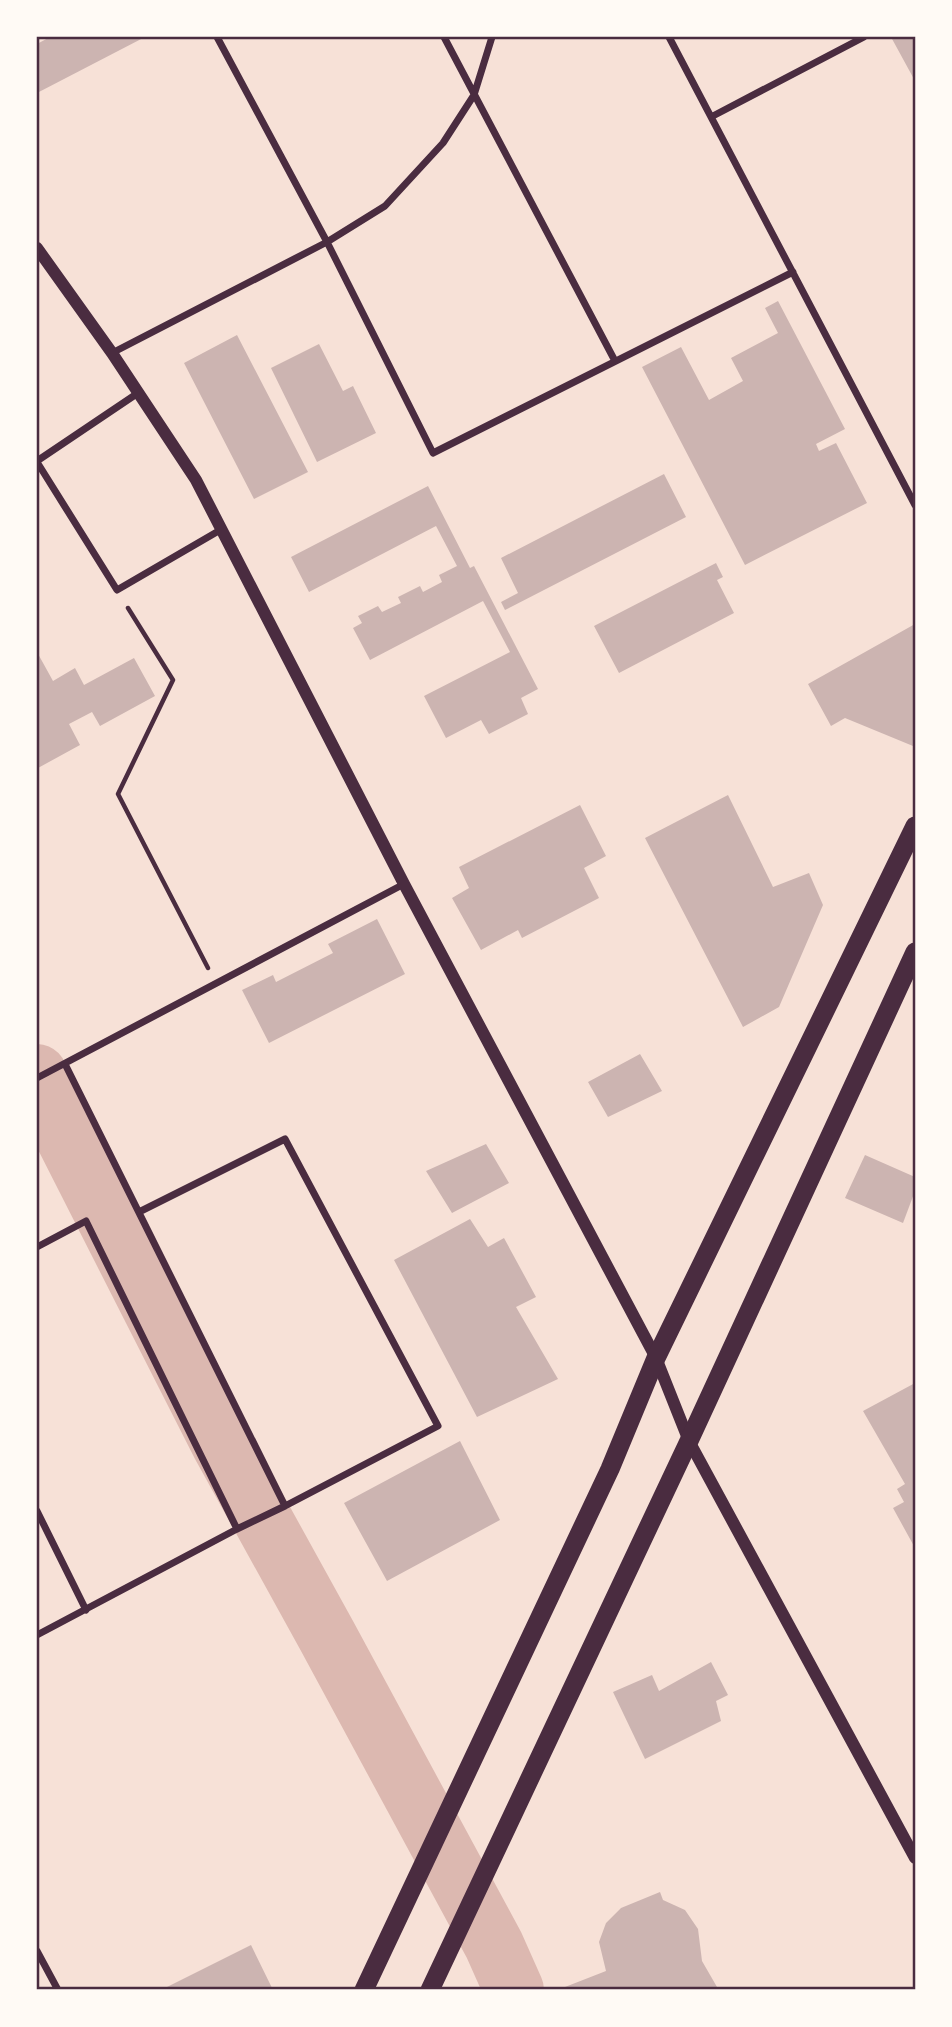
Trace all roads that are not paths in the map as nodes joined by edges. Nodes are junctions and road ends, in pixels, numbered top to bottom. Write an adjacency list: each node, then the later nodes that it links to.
1 (217, 37): 8 (street)
2 (444, 37): 6 (street)
3 (492, 37): 6 (street)
4 (669, 37): 7 (street)
5 (864, 37): 7 (street)
6 (474, 95): 8 (street); 12 (street)
7 (711, 117): 10 (street)
8 (327, 242): 11 (street); 12 (street)
9 (37, 248): 11 (street)
10 (793, 272): 12 (street); 15 (street)
11 (112, 353): 13 (street)
12 (615, 361)
13 (138, 393): 14 (street); 16 (street)
14 (37, 462): 16 (street)
15 (915, 505)
16 (222, 529): 18 (street)
17 (915, 826): 24 (highway)
18 (404, 884): 20 (street); 24 (street)
19 (915, 952): 25 (highway)
20 (65, 1064): 21 (street); 22 (street)
21 (37, 1077)
22 (139, 1212): 26 (street); 26 (street)
23 (37, 1247): 28 (street)
24 (656, 1358): 25 (street); 34 (highway)
25 (689, 1441): 31 (street); 35 (highway)
26 (285, 1506): 28 (street)
27 (37, 1511): 29 (street)
28 (237, 1530): 29 (street)
29 (86, 1610): 30 (street)
30 (37, 1635)
31 (915, 1858)
32 (37, 1951): 33 (street)
33 (58, 1990)
34 (364, 1990)
35 (430, 1990)

